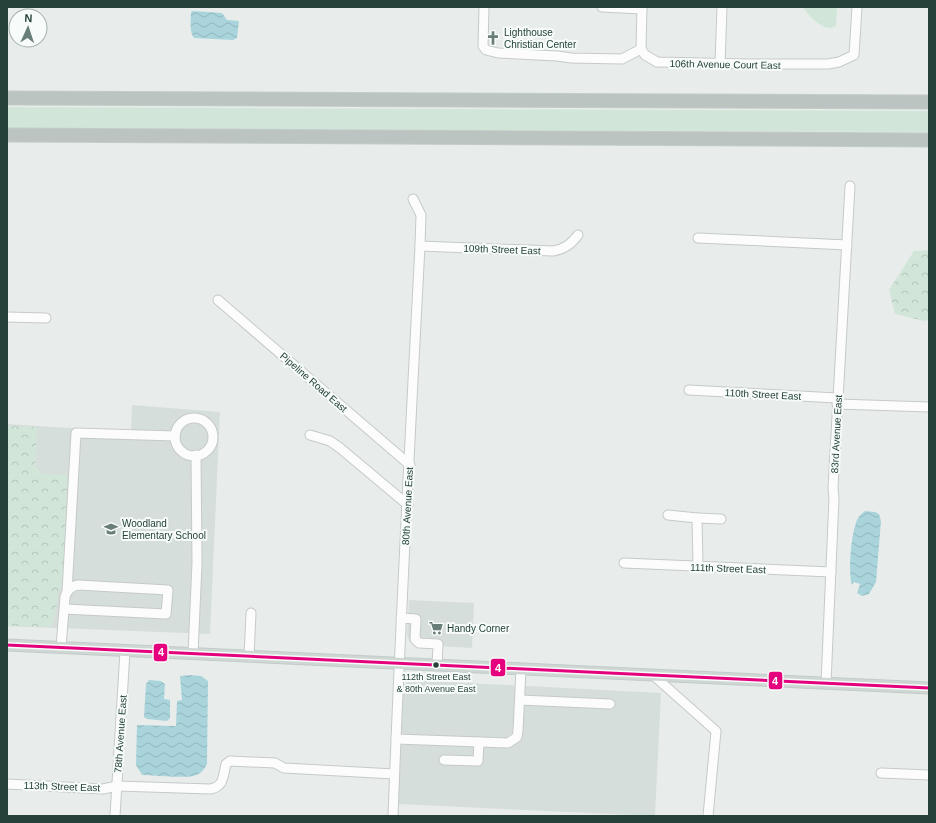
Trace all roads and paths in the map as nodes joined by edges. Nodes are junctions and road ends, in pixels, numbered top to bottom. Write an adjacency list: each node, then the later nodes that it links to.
1 (484, 7): 6 (street)
2 (602, 7): 5 (street)
3 (722, 7): 7 (street)
4 (857, 7): 7 (street, 106th Avenue Court East)
5 (642, 8): 6 (street)
6 (641, 49): 7 (street, 106th Avenue Court East)
7 (720, 64)
8 (7, 98): 9 (highway)
9 (929, 102)
10 (7, 136): 11 (highway)
11 (929, 140)
12 (850, 186): 16 (street, 83rd Avenue East)
13 (413, 199): 17 (street, 80th Avenue East)
14 (578, 234): 17 (street, 109th Street East)
15 (698, 238): 16 (street)
16 (847, 245): 22 (street, 83rd Avenue East)
17 (420, 246): 27 (street, 80th Avenue East)
18 (218, 300): 27 (street, Pipeline Road East)
19 (7, 316): 20 (street)
20 (46, 318)
21 (689, 390): 22 (street, 110th Street East)
22 (837, 401): 23 (street, 110th Street East); 34 (street, 83rd Avenue East)
23 (929, 407)
24 (310, 435): 28 (street)
25 (175, 436): 26 (street); 26 (street); 35 (street)
26 (196, 455): 42 (street)
27 (410, 465): 28 (street, 80th Avenue East)
28 (408, 505): 38 (street, 80th Avenue East)
29 (668, 514): 30 (street)
30 (698, 518): 31 (street); 33 (street)
31 (721, 518)
32 (624, 563): 33 (street, 111th Street East)
33 (698, 566): 34 (street, 111th Street East)
34 (831, 572): 48 (street, 83rd Avenue East)
35 (67, 592): 36 (street); 36 (street)
36 (64, 609): 40 (street)
37 (251, 613): 43 (street)
38 (401, 618): 44 (street, 80th Avenue East); 45 (street)
39 (7, 645): 40 (main road)
40 (61, 647): 41 (main road)
41 (125, 651): 42 (main road); 59 (street, 78th Avenue East)
42 (193, 654): 43 (main road)
43 (249, 657): 44 (main road)
44 (398, 663): 45 (main road); 52 (street, 80th Avenue East)
45 (437, 665): 46 (main road)
46 (521, 669): 47 (main road); 50 (street)
47 (653, 675): 48 (main road); 62 (street)
48 (826, 683): 49 (main road)
49 (929, 688)
50 (520, 700): 51 (street); 53 (street)
51 (610, 704)
52 (396, 739): 53 (street); 56 (street, 80th Avenue East)
53 (479, 742): 54 (street)
54 (444, 760)
55 (881, 773): 57 (street)
56 (394, 774): 59 (street, 113th Street East); 61 (street, 80th Avenue East)
57 (929, 775)
58 (7, 784): 59 (street, 113th Street East)
59 (117, 786): 60 (street, 78th Avenue East)
60 (115, 816)
61 (393, 816)
62 (708, 816)

